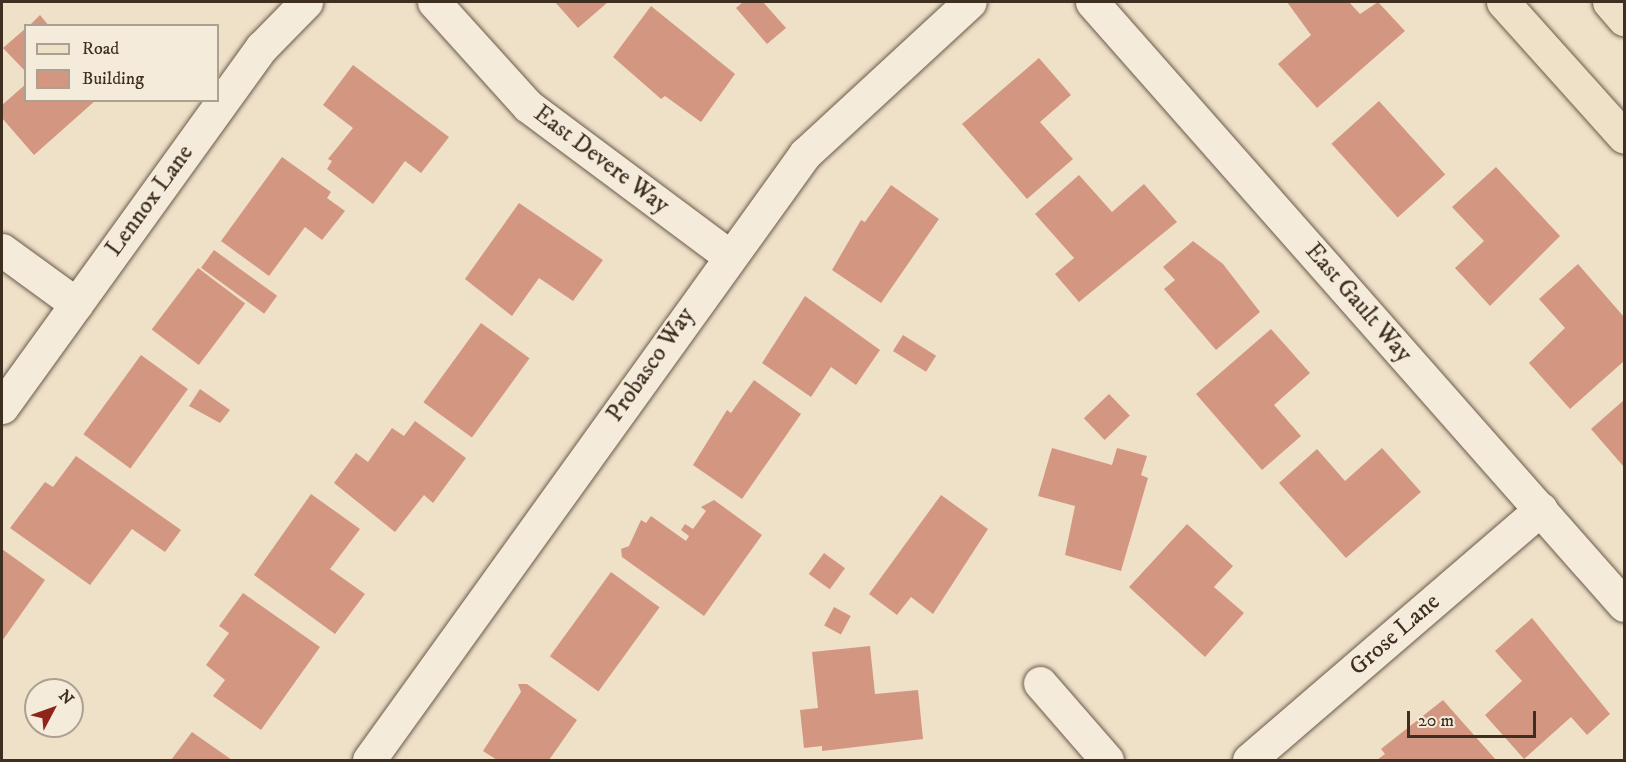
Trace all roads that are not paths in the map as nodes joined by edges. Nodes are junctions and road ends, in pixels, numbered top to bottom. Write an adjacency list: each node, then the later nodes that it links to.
1 (306, 2): 11 (street, Lennox Lane)
2 (434, 2): 10 (street, East Devere Way)
3 (970, 2): 10 (street, Probasco Way)
4 (1092, 2): 13 (street, East Gault Way)
5 (1503, 2): 8 (main road)
6 (1609, 2): 7 (main road)
7 (1624, 19)
8 (1624, 137)
9 (2, 250): 11 (street)
10 (729, 256): 16 (street, Probasco Way)
11 (76, 304): 12 (street, Lennox Lane)
12 (2, 407)
13 (1540, 509): 14 (street, East Gault Way); 18 (street, Grose Lane)
14 (1624, 605)
15 (1040, 683): 17 (street)
16 (369, 760)
17 (1107, 760)
18 (1249, 760)

